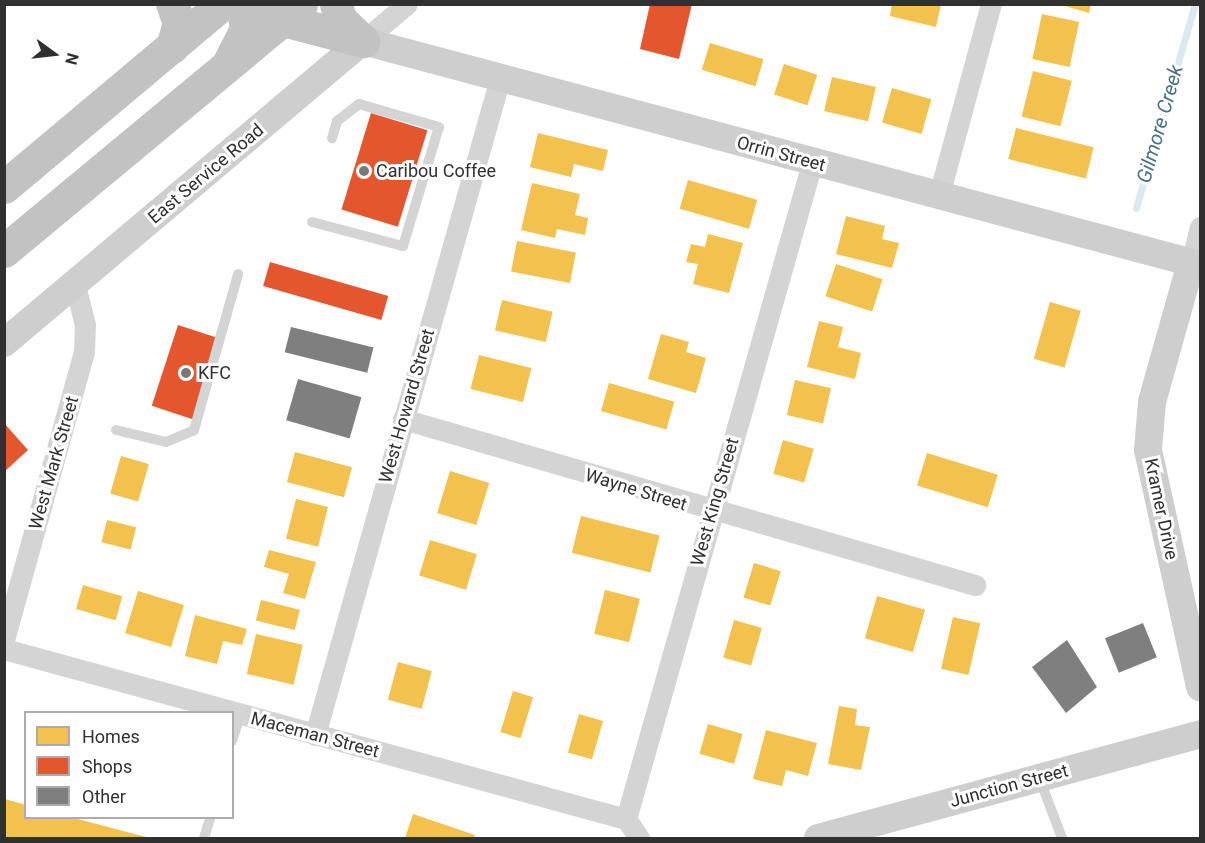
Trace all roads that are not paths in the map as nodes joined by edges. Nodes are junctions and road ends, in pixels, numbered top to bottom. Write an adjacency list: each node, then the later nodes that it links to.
1 (172, 4): 9 (highway)
2 (222, 4): 9 (highway)
3 (242, 4): 10 (highway)
4 (336, 4): 8 (highway)
5 (407, 4): 8 (street, East Service Road)
6 (991, 4): 15 (street)
7 (285, 10): 8 (highway); 10 (highway)
8 (363, 42): 11 (street, Orrin Street); 21 (street, East Service Road)
9 (172, 47): 14 (highway)
10 (226, 66): 18 (highway)
11 (500, 78): 13 (street, Orrin Street); 23 (street, West Howard Street)
12 (332, 138): 16 (lane)
13 (812, 163): 15 (street, Orrin Street); 25 (street, West King Street)
14 (4, 187)
15 (939, 195): 19 (street, Orrin Street)
16 (312, 222)
17 (1200, 227): 19 (street, Kramer Drive)
18 (4, 252)
19 (1196, 264): 29 (street, Kramer Drive)
20 (238, 274): 24 (lane)
21 (75, 285): 22 (street, East Service Road); 27 (street, West Mark Street)
22 (4, 343)
23 (403, 419): 25 (street, Wayne Street); 35 (street, West Howard Street)
24 (116, 430)
25 (711, 513): 26 (street, Wayne Street); 38 (street, West King Street)
26 (975, 585)
27 (4, 640)
28 (4, 649): 30 (street, Maceman Street)
29 (1200, 687)
30 (230, 711)
31 (234, 712): 32 (street, Maceman Street)
32 (241, 714): 34 (lane); 35 (street, Maceman Street)
33 (1200, 734): 36 (street, Junction Street)
34 (234, 735)
35 (315, 735): 38 (street, Maceman Street)
36 (1039, 778): 41 (street, Junction Street); 42 (lane)
37 (210, 819): 39 (lane)
38 (626, 819): 40 (street)
39 (204, 838)
40 (639, 838)
41 (818, 838)
42 (1062, 838)

